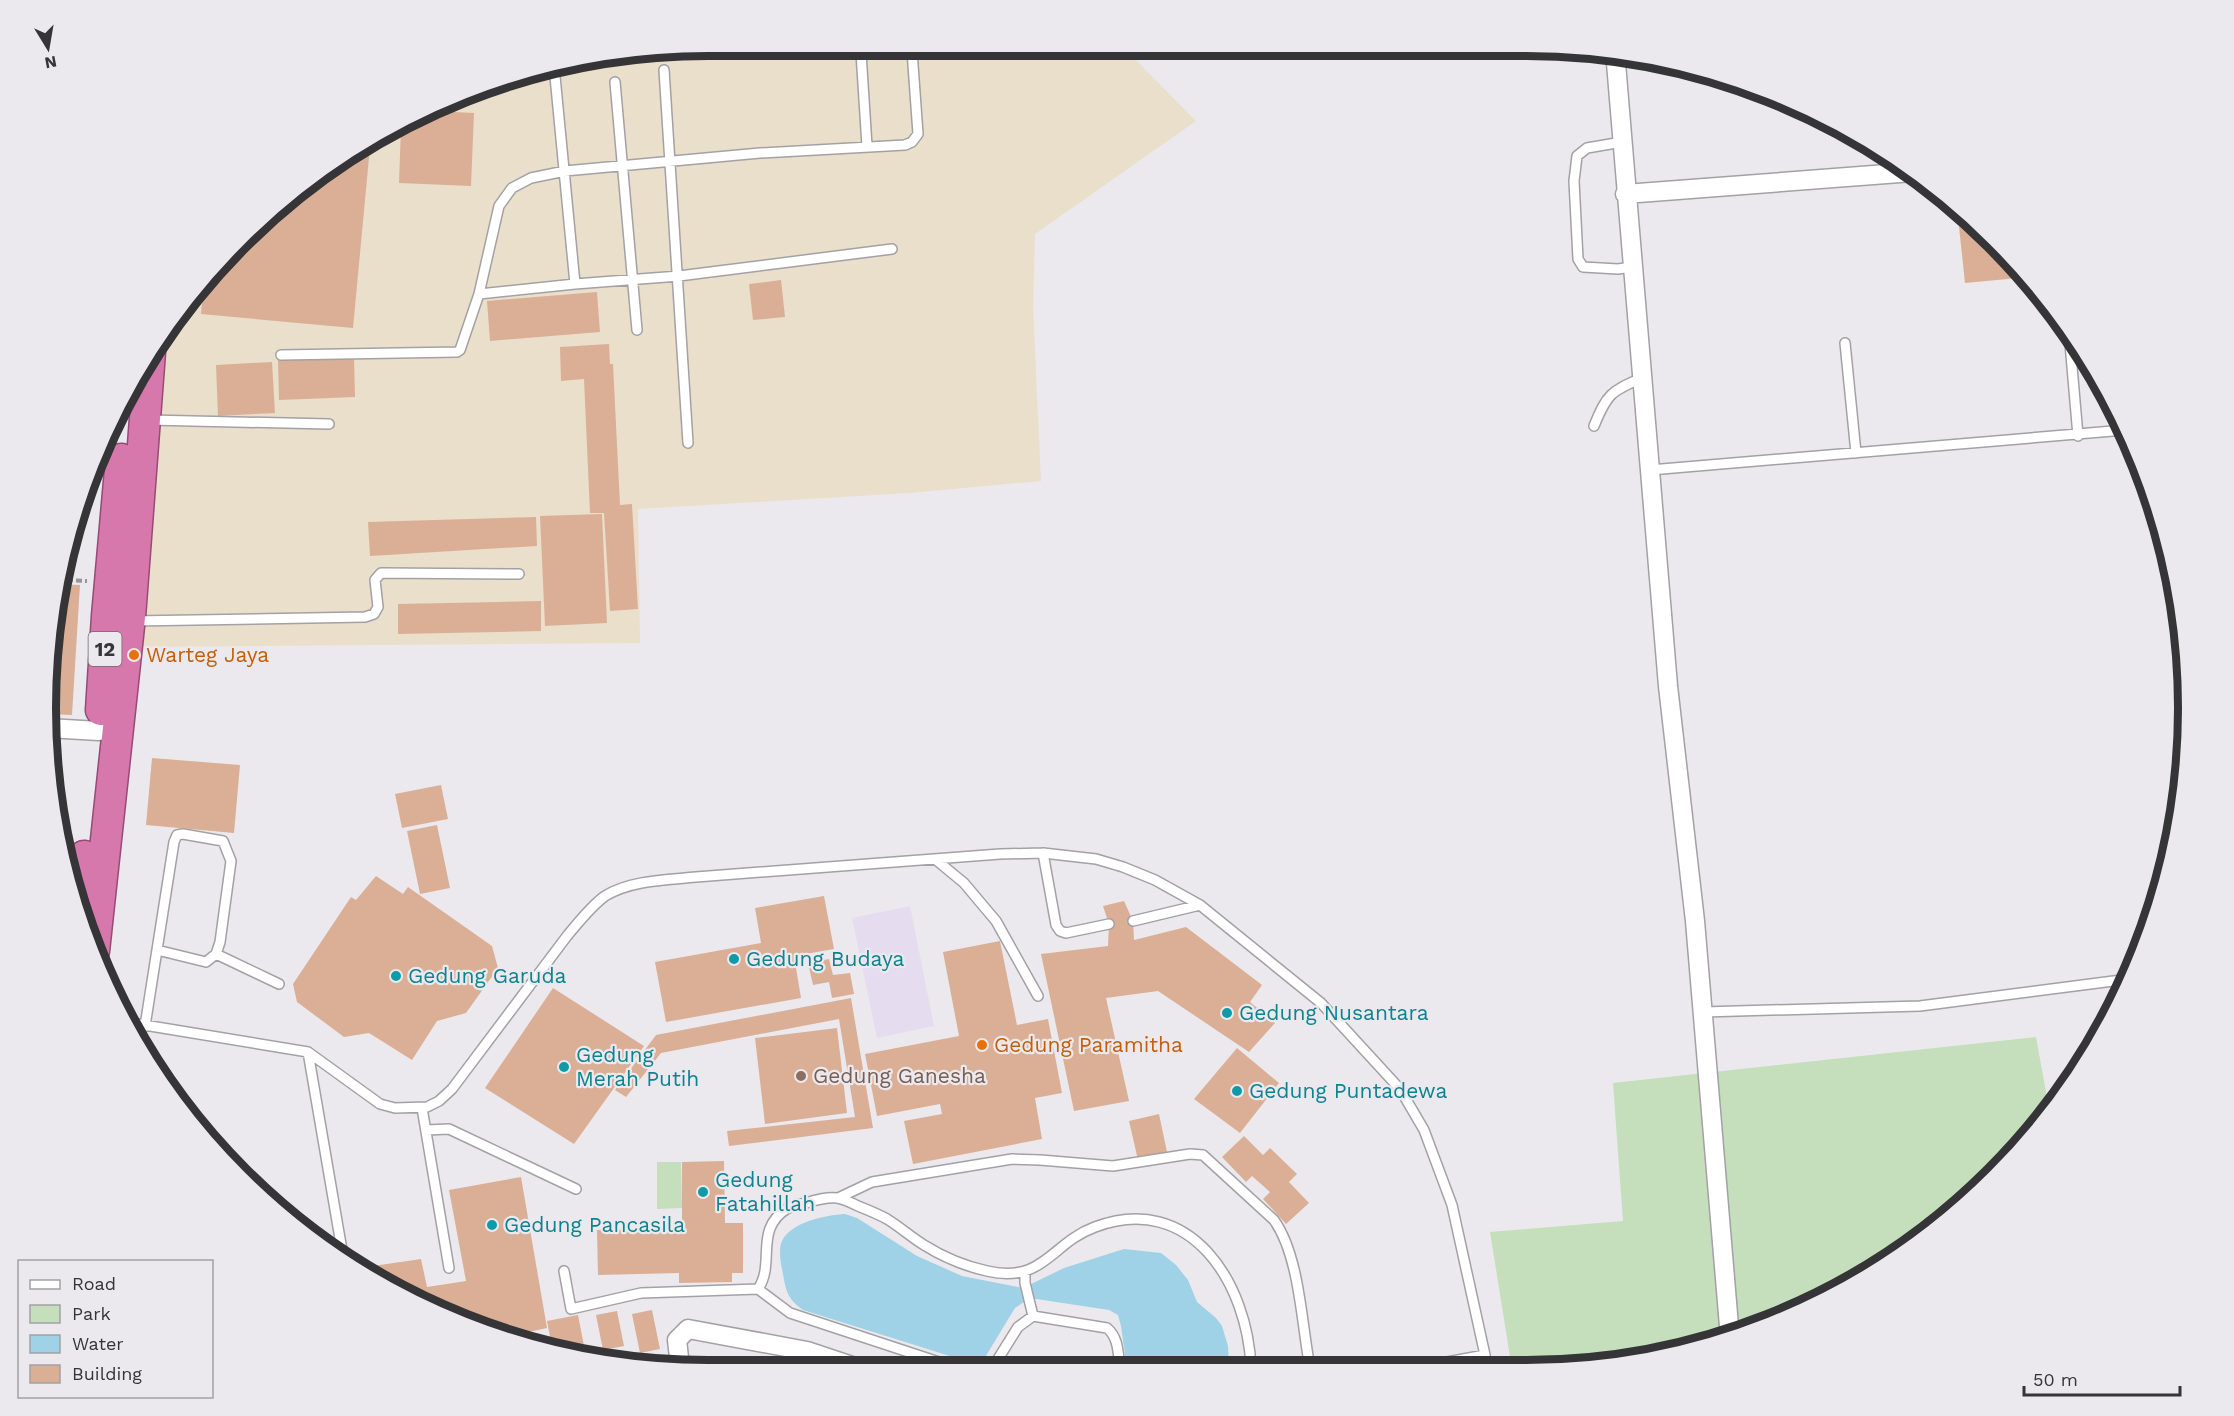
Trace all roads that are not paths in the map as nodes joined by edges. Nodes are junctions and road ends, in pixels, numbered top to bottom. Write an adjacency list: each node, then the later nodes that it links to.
1 (861, 56): 8 (lane)
2 (912, 56): 8 (lane)
3 (1616, 62): 7 (street)
4 (664, 70): 9 (lane)
5 (555, 74): 11 (lane)
6 (615, 82): 10 (lane)
7 (1622, 142): 13 (street); 15 (lane)
8 (867, 146): 9 (lane)
9 (670, 162): 10 (lane); 16 (lane)
10 (622, 166): 11 (lane); 17 (lane)
11 (565, 171): 18 (lane); 19 (lane)
12 (1900, 173): 13 (street)
13 (1625, 194): 15 (street)
14 (892, 249): 16 (lane)
15 (1632, 267): 25 (street)
16 (679, 276): 17 (lane); 32 (lane)
17 (633, 280): 18 (lane); 20 (lane)
18 (575, 284): 19 (lane)
19 (479, 294): 23 (lane)
20 (637, 330)
21 (1845, 343): 33 (lane)
22 (2069, 346): 31 (lane)
23 (281, 354)
24 (148, 373): 27 (highway, 12)
25 (1642, 378): 29 (lane); 34 (street)
26 (125, 415): 38 (highway, 12)
27 (144, 420): 28 (lane); 36 (highway, 12)
28 (329, 424)
29 (1594, 426)
30 (2117, 431): 31 (lane)
31 (2078, 436): 33 (lane)
32 (688, 443)
33 (1856, 453): 34 (lane)
34 (1650, 470): 51 (street)
35 (519, 573): 36 (lane)
36 (130, 621): 45 (highway, 12)
37 (56, 728): 38 (street)
38 (99, 731): 41 (highway, 12)
39 (1043, 853): 40 (lane); 42 (lane); 44 (lane)
40 (935, 859): 50 (lane); 55 (lane)
41 (81, 886)
42 (1200, 904): 43 (lane); 66 (lane)
43 (1132, 921)
44 (1109, 924)
45 (96, 934)
46 (157, 950): 47 (lane); 47 (lane); 53 (lane)
47 (216, 954): 49 (lane)
48 (2119, 980): 51 (lane)
49 (279, 984)
50 (1038, 996)
51 (1703, 1012): 65 (street)
52 (138, 1024): 53 (lane)
53 (145, 1026): 54 (lane)
54 (308, 1052): 55 (lane); 59 (lane)
55 (422, 1108): 56 (lane)
56 (426, 1130): 57 (lane); 60 (lane)
57 (576, 1189)
58 (838, 1198): 62 (lane); 63 (lane); 73 (lane)
59 (342, 1249)
60 (449, 1269)
61 (564, 1271): 63 (lane)
62 (1025, 1272): 64 (lane); 72 (lane)
63 (758, 1289): 69 (lane)
64 (1033, 1316): 70 (lane); 71 (lane)
65 (1729, 1328)
66 (1485, 1355): 74 (lane); 75 (lane)
67 (679, 1359): 68 (street)
68 (808, 1359)
69 (933, 1360)
70 (997, 1360)
71 (1119, 1360)
72 (1250, 1360)
73 (1308, 1360)
74 (1458, 1360)
75 (1485, 1360)

